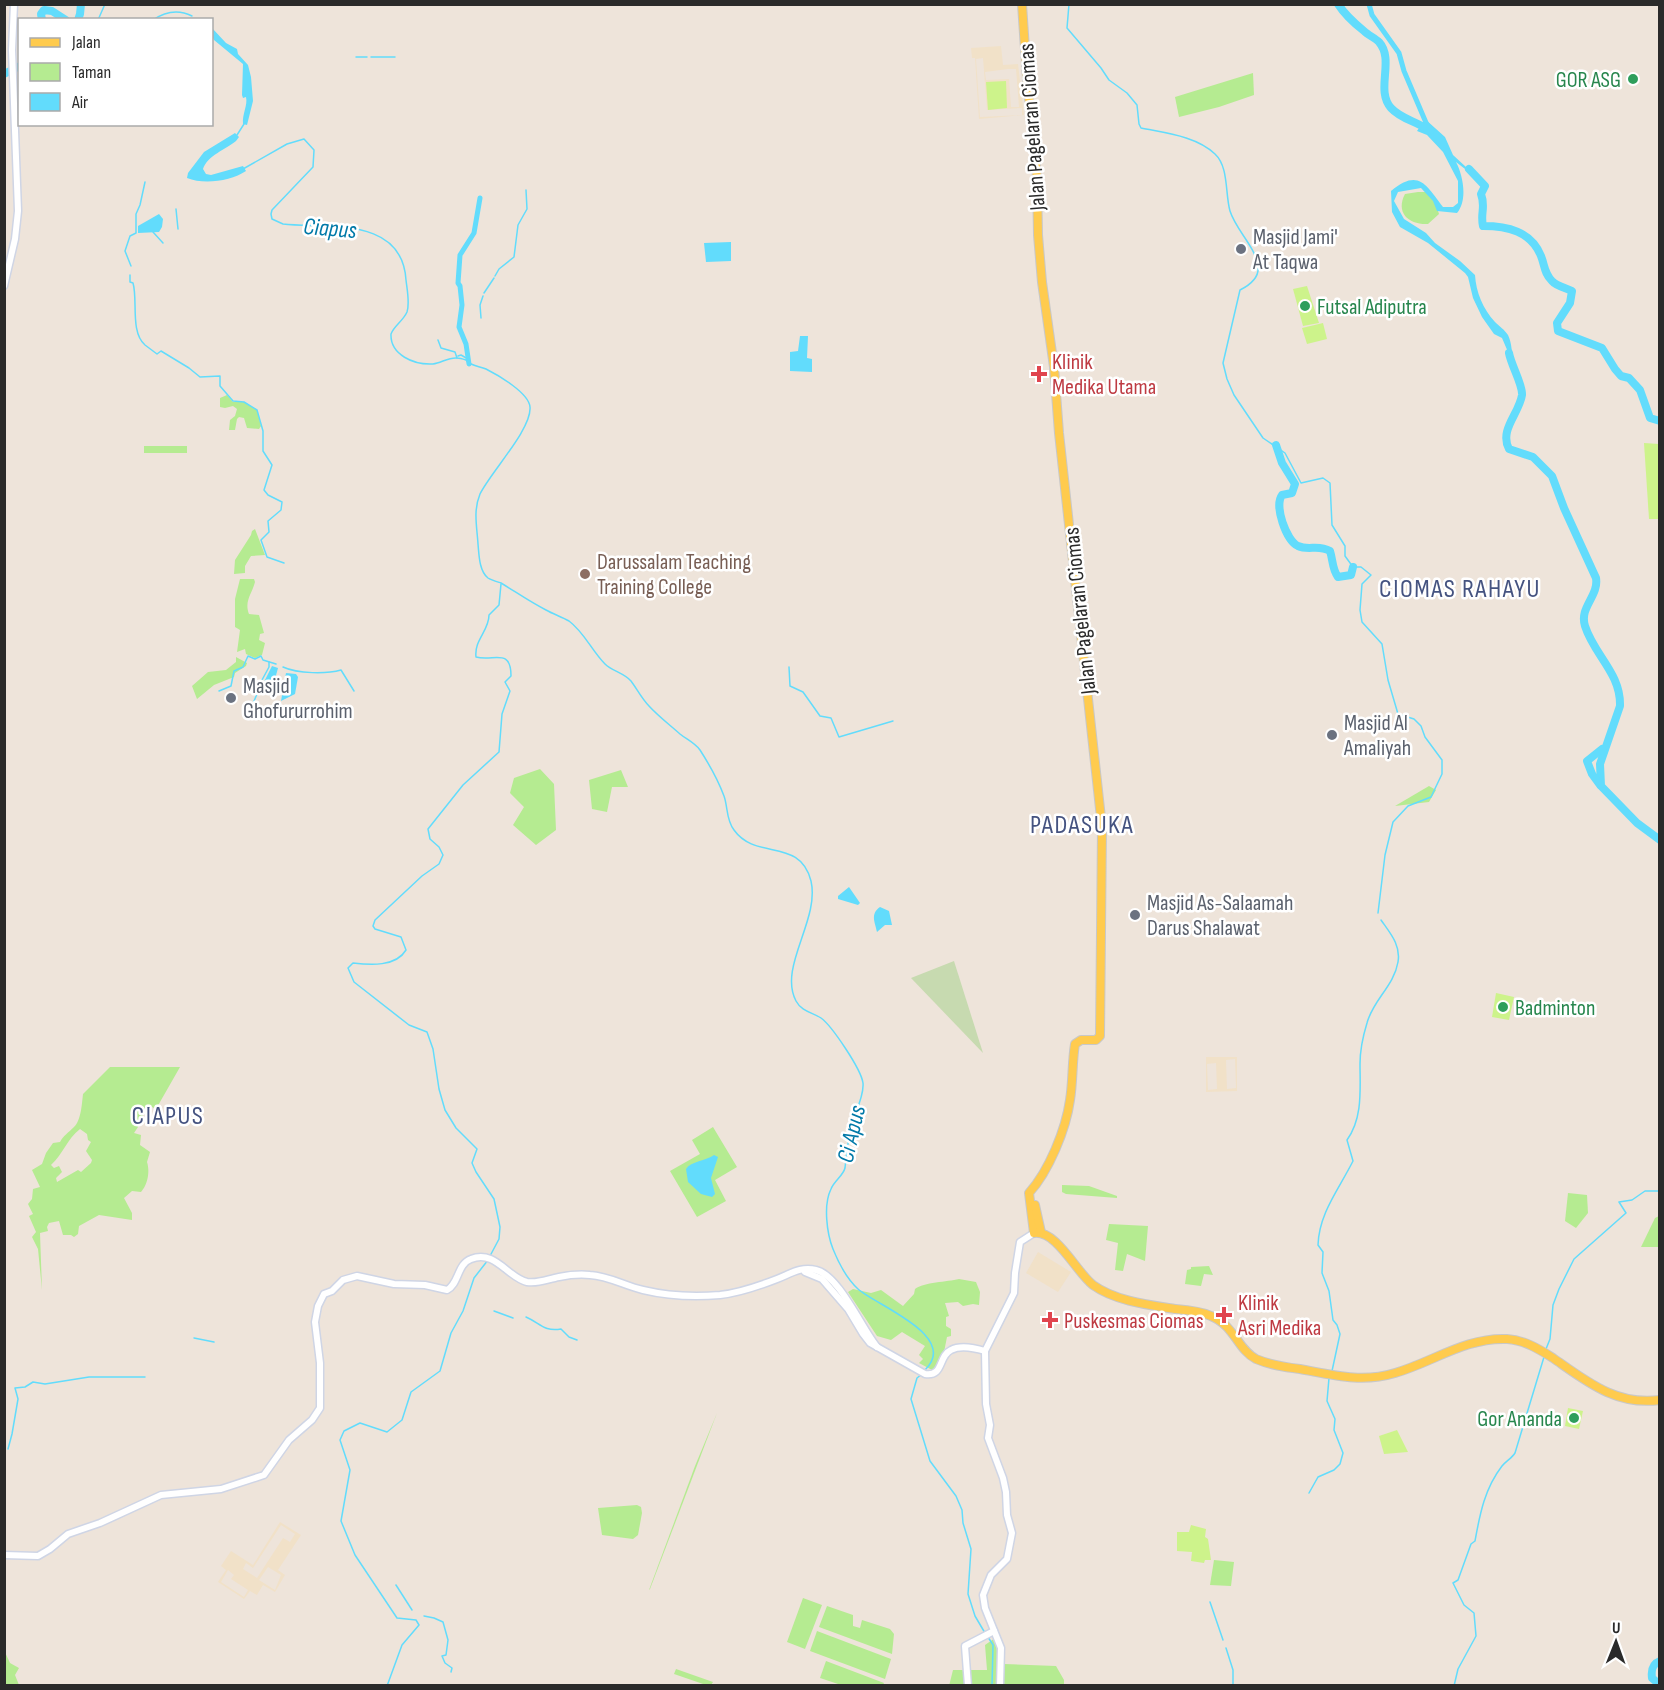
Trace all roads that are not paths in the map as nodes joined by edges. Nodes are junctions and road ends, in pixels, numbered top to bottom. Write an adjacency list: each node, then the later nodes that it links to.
1 (14, 4): 3 (street)
2 (1022, 4): 6 (main road, Jalan Pagelaran Ciomas)
3 (13, 15): 4 (street); 5 (street)
4 (4, 16)
5 (4, 286)
6 (1038, 1232): 7 (street); 8 (main road)
7 (985, 1351): 9 (street); 10 (street)
8 (1659, 1400)
9 (4, 1555)
10 (993, 1632): 11 (street); 12 (street)
11 (968, 1686)
12 (1000, 1686)

